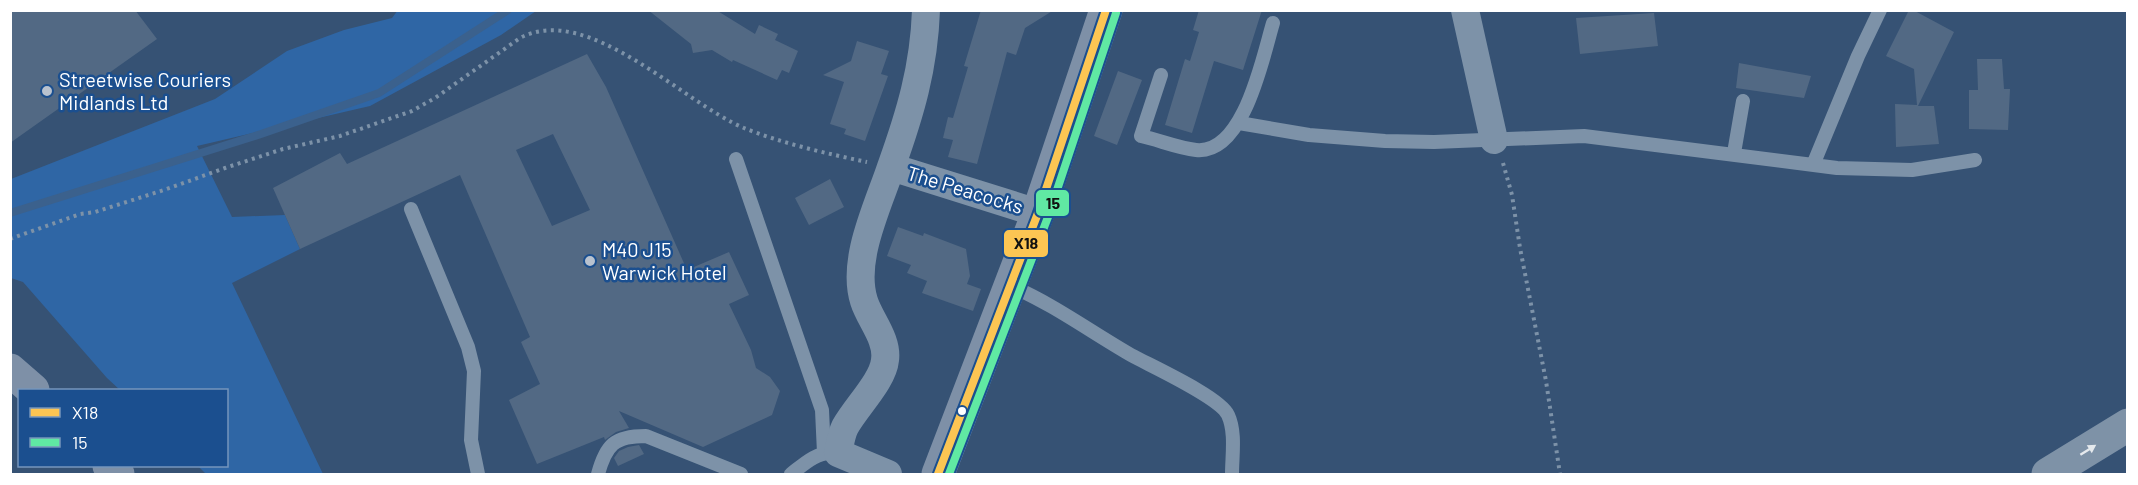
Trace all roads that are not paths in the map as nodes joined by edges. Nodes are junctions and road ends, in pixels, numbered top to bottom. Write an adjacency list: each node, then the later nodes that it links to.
1 (926, 10): 14 (street, The Peacocks)
2 (1106, 10): 16 (highway)
3 (1465, 10): 9 (street)
4 (1880, 10): 13 (lane)
5 (1273, 22): 8 (lane)
6 (1161, 75): 8 (lane)
7 (1743, 101): 10 (lane)
8 (1239, 123): 9 (lane)
9 (1494, 140): 10 (lane)
10 (1734, 153): 13 (lane)
11 (736, 159): 21 (lane)
12 (1975, 160): 13 (lane)
13 (1813, 165)
14 (891, 167): 16 (street, The Peacocks); 21 (street, The Peacocks)
15 (411, 209): 22 (lane)
16 (1038, 213): 17 (highway)
17 (1011, 286): 27 (highway); 28 (lane)
18 (10, 370): 19 (highway)
19 (32, 389)
20 (2127, 425): 29 (highway, one-way to 20)
21 (831, 453): 25 (lane); 26 (street)
22 (478, 474)
23 (598, 474): 24 (lane)
24 (741, 474)
25 (791, 474)
26 (888, 474)
27 (938, 474)
28 (1232, 474)
29 (2048, 474)

